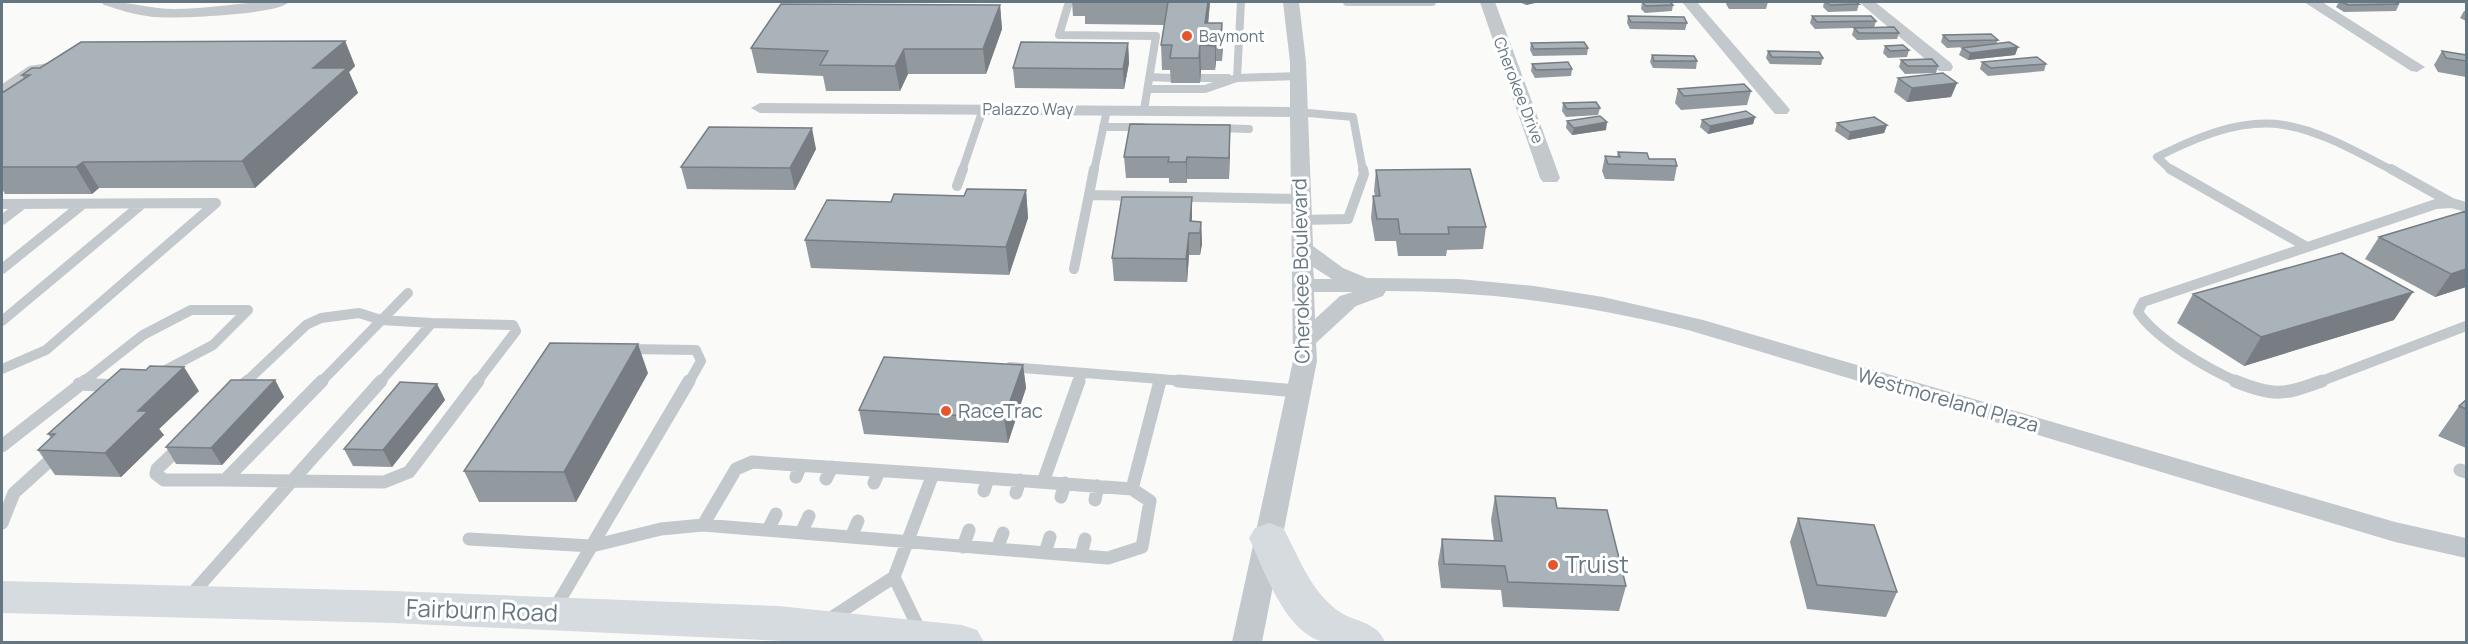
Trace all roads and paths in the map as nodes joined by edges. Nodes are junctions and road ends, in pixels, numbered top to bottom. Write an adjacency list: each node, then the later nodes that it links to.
1 (109, 2): 2 (street)
2 (281, 2)
3 (1069, 2): 16 (lane)
4 (1241, 2): 19 (lane)
5 (1291, 2): 15 (street, Cherokee Boulevard)
6 (1347, 2): 7 (lane)
7 (1429, 2)
8 (1487, 2): 30 (street, Cherokee Drive)
9 (1689, 2): 24 (street)
10 (1866, 2): 13 (street)
11 (2312, 2): 14 (street)
12 (62, 65): 20 (lane)
13 (1945, 67)
14 (2417, 68)
15 (1297, 76): 19 (lane); 25 (street, Cherokee Boulevard)
16 (1150, 77): 17 (lane); 21 (lane)
17 (1171, 78)
18 (1200, 78): 19 (lane)
19 (1237, 78): 21 (lane)
20 (2, 88)
21 (1148, 88): 27 (lane)
22 (760, 108): 23 (street, Palazzo Way)
23 (983, 109): 26 (street, Palazzo Way); 31 (lane)
24 (1781, 110)
25 (1297, 112): 27 (street, Palazzo Way); 33 (street, Cherokee Boulevard); 41 (lane)
26 (1105, 118): 27 (street, Palazzo Way); 32 (lane)
27 (1146, 119)
28 (1204, 128): 29 (lane)
29 (1249, 129)
30 (1550, 178)
31 (957, 186)
32 (1089, 195): 33 (lane); 45 (lane)
33 (1302, 199): 41 (street, Cherokee Boulevard)
34 (2452, 203): 39 (lane); 42 (lane); 42 (lane)
35 (2, 204): 36 (lane)
36 (23, 204): 37 (lane); 40 (lane)
37 (83, 204): 38 (lane); 44 (lane)
38 (142, 204): 51 (lane); 57 (lane)
39 (2466, 207)
40 (2, 220)
41 (1302, 220): 43 (street, Cherokee Boulevard)
42 (2307, 248): 53 (lane)
43 (1304, 249): 47 (street, Westmoreland Plaza); 48 (street, Cherokee Boulevard)
44 (2, 269)
45 (1074, 269)
46 (1423, 284): 47 (street, Westmoreland Plaza); 54 (street, Westmoreland Plaza); 97 (street, Westmoreland Plaza)
47 (1371, 285): 48 (street, Westmoreland Plaza)
48 (1304, 286): 54 (street, Cherokee Boulevard)
49 (408, 293): 50 (lane)
50 (381, 320): 52 (lane); 62 (lane); 68 (lane)
51 (2, 321)
52 (432, 323): 70 (lane); 70 (lane)
53 (2466, 326)
54 (1304, 342): 61 (street, Cherokee Boulevard)
55 (618, 348): 95 (lane)
56 (993, 366): 58 (lane)
57 (2, 369)
58 (1082, 373): 59 (lane); 71 (lane)
59 (1160, 380): 61 (lane); 75 (lane)
60 (79, 384): 60 (lane); 64 (lane)
61 (1299, 392): 91 (street, Cherokee Boulevard)
62 (231, 397)
63 (190, 437): 68 (lane)
64 (2, 446)
65 (65, 447): 79 (lane)
66 (879, 471): 67 (lane); 72 (lane); 84 (lane)
67 (933, 474): 69 (lane); 94 (lane)
68 (225, 480): 70 (lane)
69 (1020, 480): 71 (lane); 76 (lane)
70 (291, 482): 103 (lane)
71 (1043, 482): 73 (lane)
72 (874, 483)
73 (1065, 483): 74 (lane); 77 (lane)
74 (1098, 486): 75 (lane); 78 (lane)
75 (1132, 489): 100 (lane)
76 (1016, 493)
77 (1061, 497)
78 (1095, 500)
79 (5, 504): 83 (lane)
80 (776, 514): 85 (lane)
81 (808, 516): 87 (lane)
82 (858, 521): 89 (lane)
83 (2, 523)
84 (703, 525): 85 (lane); 95 (lane)
85 (768, 530): 87 (lane)
86 (969, 530): 96 (lane)
87 (801, 533): 89 (lane)
88 (1003, 533): 98 (lane)
89 (850, 537): 94 (lane)
90 (1050, 537): 99 (lane)
91 (1269, 538): 107 (street, Cherokee Boulevard); 108 (main road)
92 (469, 539): 95 (lane)
93 (1085, 539): 100 (lane)
94 (907, 541): 96 (lane); 101 (lane)
95 (592, 546): 104 (lane)
96 (963, 547): 98 (lane)
97 (2466, 548)
98 (997, 549): 99 (lane)
99 (1046, 553): 100 (lane)
100 (1081, 556)
101 (894, 577): 105 (lane); 106 (lane)
102 (2, 597): 103 (main road, Fairburn Road)
103 (185, 602): 104 (main road, Fairburn Road)
104 (552, 614): 105 (main road, Fairburn Road)
105 (818, 627): 106 (main road, Fairburn Road)
106 (943, 640)
107 (1247, 642)
108 (1364, 642)

